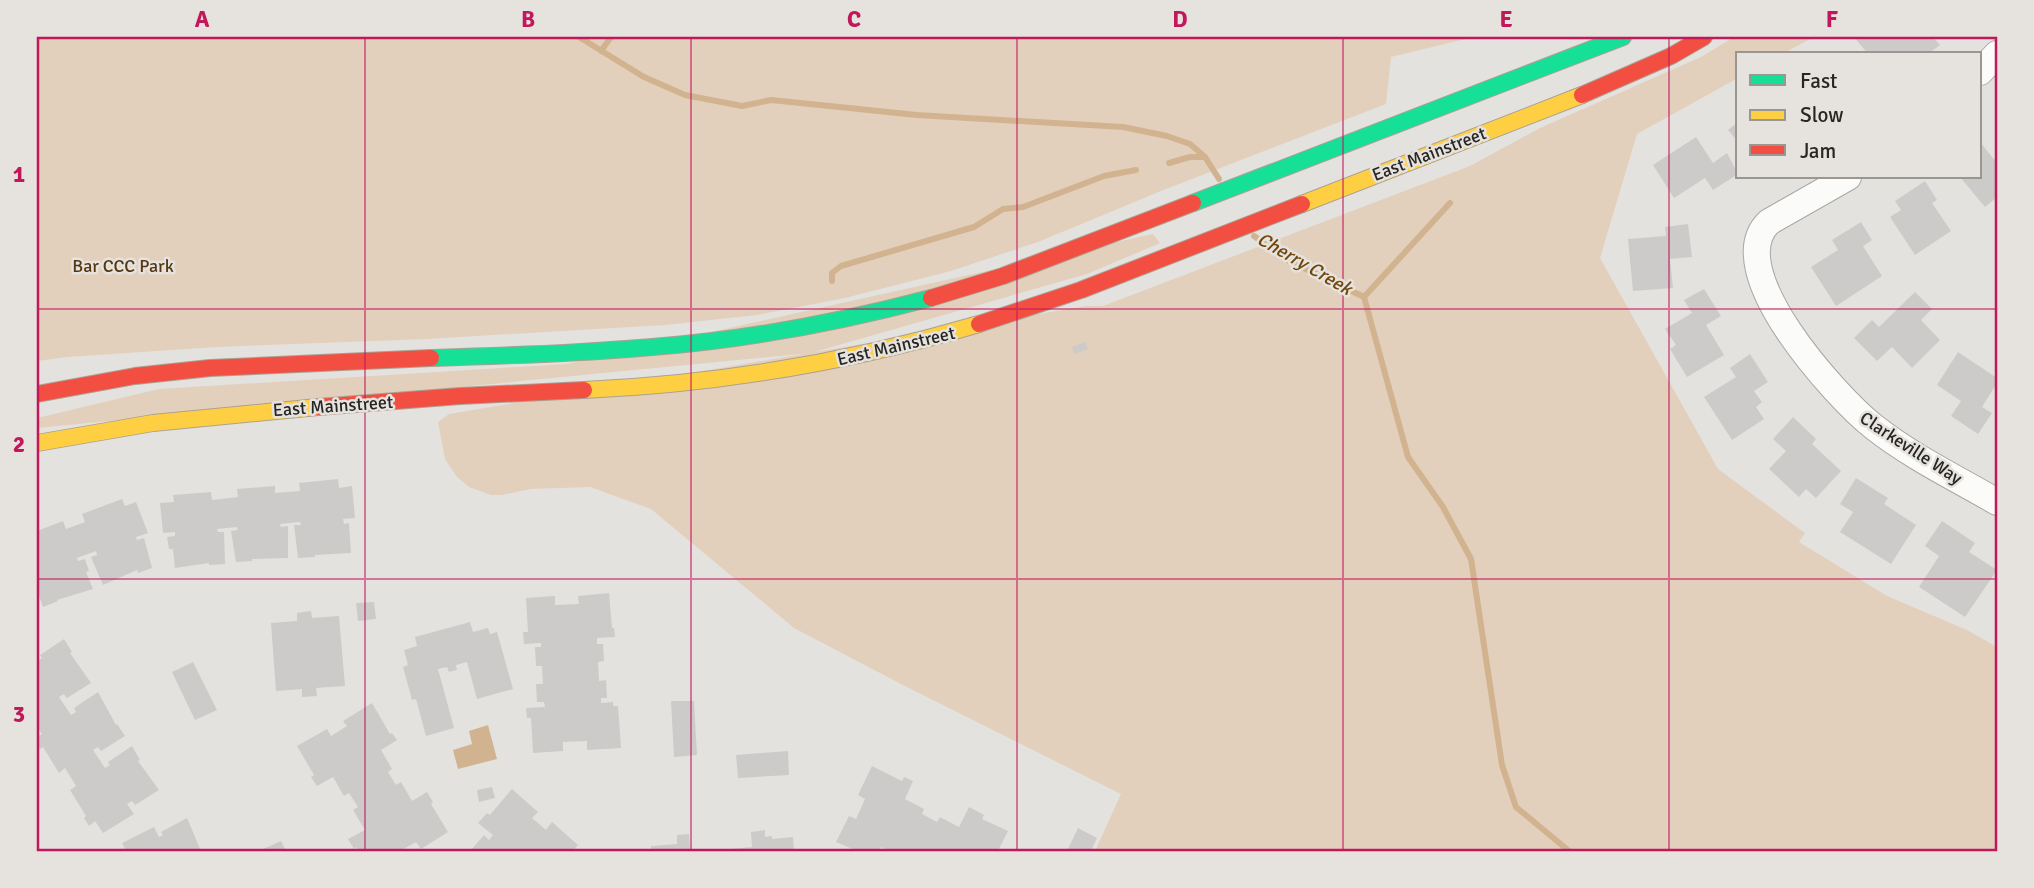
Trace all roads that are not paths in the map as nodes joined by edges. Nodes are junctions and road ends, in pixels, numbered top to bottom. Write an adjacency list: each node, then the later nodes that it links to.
1 (1623, 37): 4 (main road)
2 (1704, 37): 5 (main road, East Mainstreet)
3 (1847, 178): 6 (street, Clarkeville Way)
4 (37, 394)
5 (37, 443)
6 (1997, 502)

